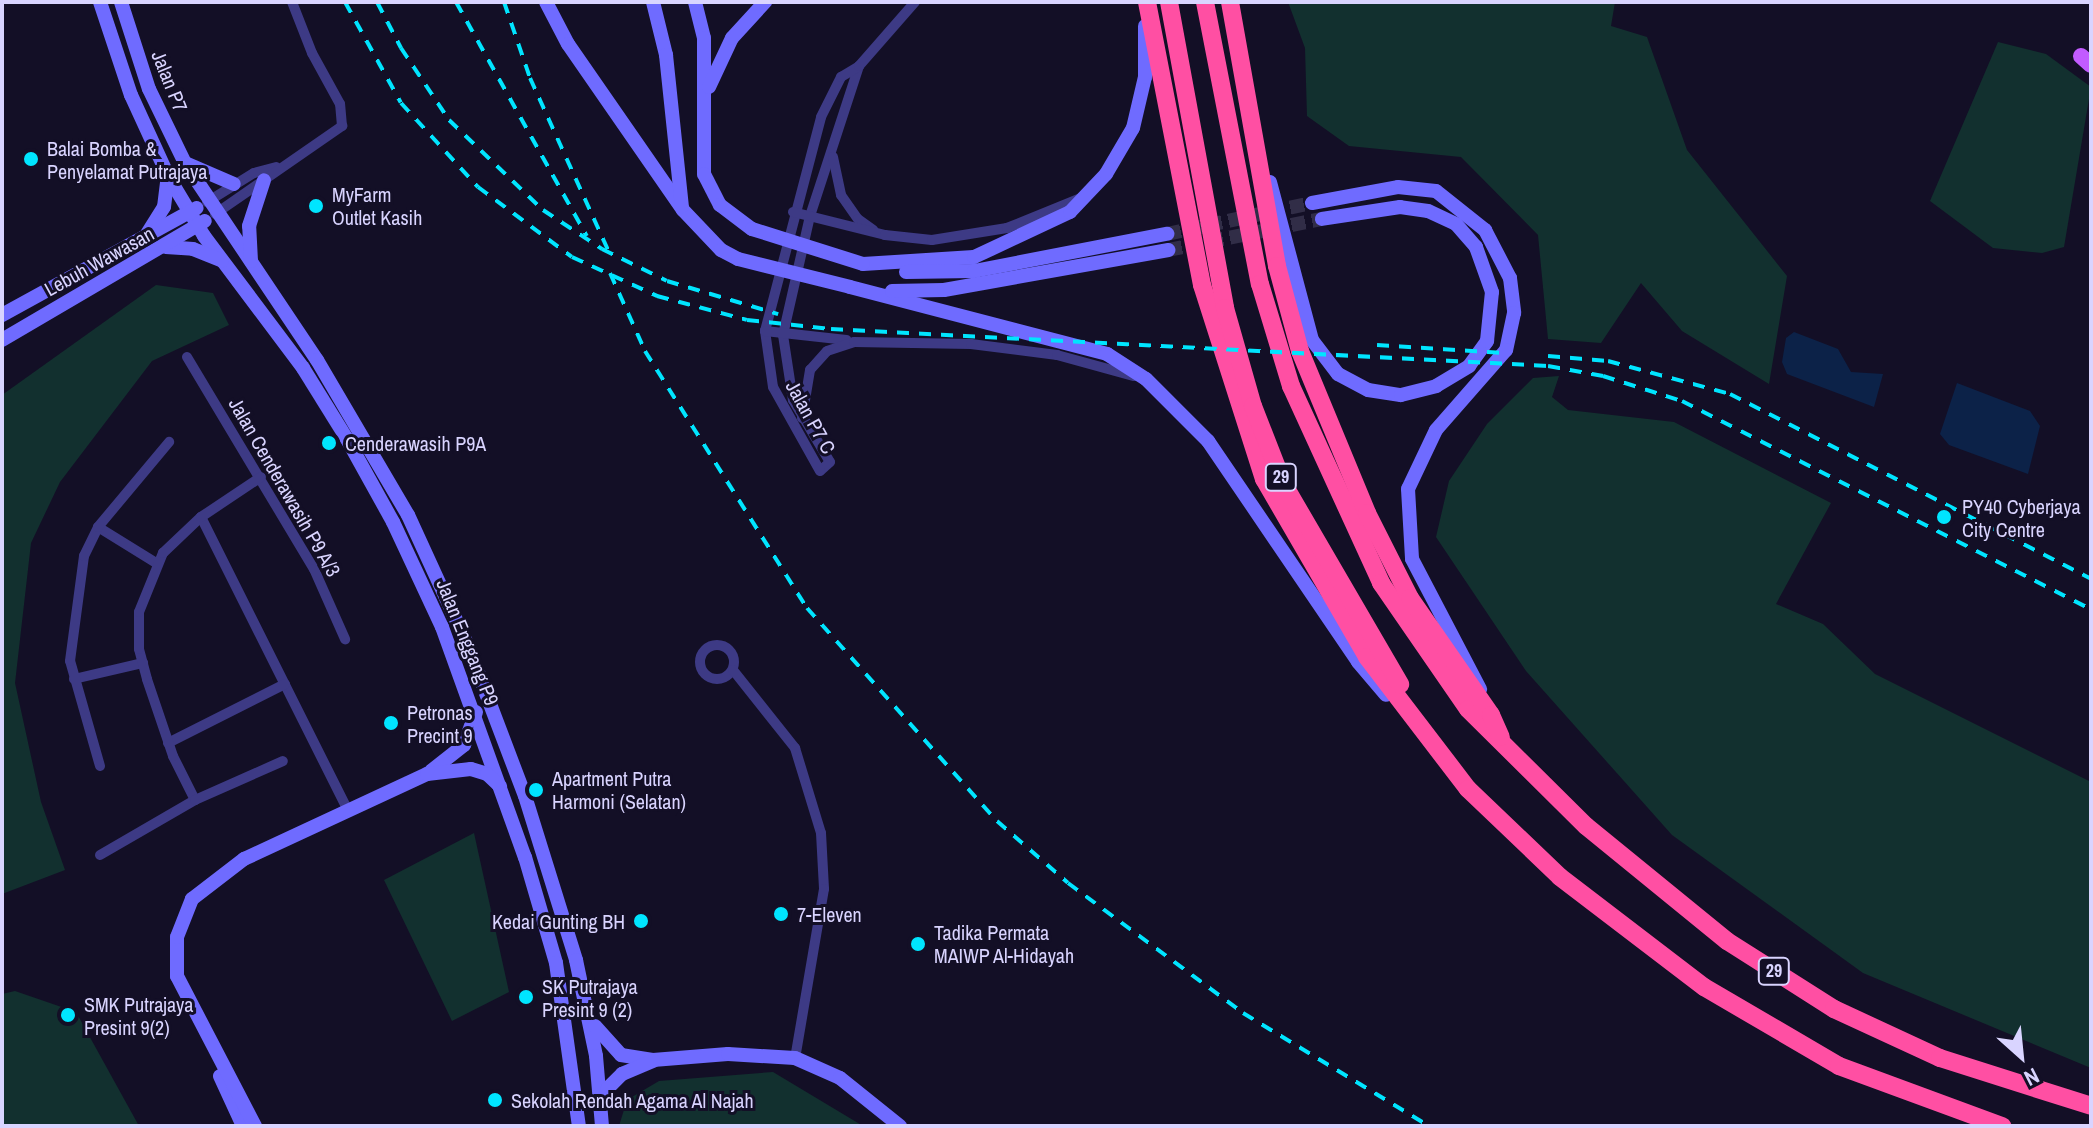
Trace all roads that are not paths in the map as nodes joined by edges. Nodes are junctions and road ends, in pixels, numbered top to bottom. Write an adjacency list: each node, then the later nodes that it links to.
1 (100, 2): 19 (street, Jalan P7)
2 (121, 2): 17 (street, Jalan P7)
3 (292, 2): 18 (street)
4 (546, 2): 25 (street)
5 (653, 2): 25 (street)
6 (695, 2): 14 (street)
7 (765, 2): 14 (street)
8 (915, 2): 13 (street, Jalan P7 C)
9 (1144, 2): 22 (street); 65 (highway)
10 (1169, 2): 70 (highway, 29)
11 (1205, 2): 61 (highway, 29)
12 (1230, 2): 15 (highway)
13 (859, 66): 16 (street, Jalan P7 C); 26 (street, Jalan P7 C)
14 (703, 124): 36 (street, bridge)
15 (1254, 124): 29 (street); 59 (highway)
16 (834, 143): 27 (street, Jalan P7 C); 31 (street)
17 (185, 163): 21 (street); 24 (street, Jalan P7)
18 (278, 166): 20 (street); 21 (street)
19 (168, 176): 28 (street, Jalan P7); 32 (street)
20 (264, 180): 24 (street); 37 (street)
21 (234, 184): 24 (street)
22 (1090, 194): 31 (street); 36 (street)
23 (1312, 203): 59 (street)
24 (211, 208): 28 (street, Lebuh Wawasan); 37 (street, Jalan P7)
25 (683, 210): 38 (street, bridge)
26 (793, 212): 27 (street); 40 (street, Jalan P7 C)
27 (810, 216): 31 (street); 41 (street, Jalan P7 C)
28 (194, 219): 32 (street, Lebuh Wawasan); 33 (street, Lebuh Wawasan); 35 (street, Jalan Enggang P9)
29 (1322, 219)
30 (1167, 234): 36 (street)
31 (885, 235)
32 (145, 236): 39 (street, Lebuh Wawasan)
33 (166, 247): 35 (street); 42 (street, Lebuh Wawasan)
34 (1168, 250): 38 (street)
35 (223, 261): 58 (street, Jalan Enggang P9)
36 (863, 264)
37 (252, 266): 71 (street, Jalan Enggang P9)
38 (850, 287): 45 (street)
39 (2, 315)
40 (765, 331): 41 (street); 47 (street, Jalan P7 C)
41 (783, 335): 43 (street); 46 (street, Jalan P7 C)
42 (2, 340)
43 (869, 341): 45 (street); 46 (street)
44 (187, 357): 49 (street, Jalan Cenderawasih P9 A/3)
45 (1146, 379): 65 (street)
46 (802, 418): 47 (street); 47 (street, Jalan P7 C)
47 (790, 424)
48 (169, 442): 51 (street)
49 (261, 477): 50 (street); 53 (street, Jalan Cenderawasih P9 A/3)
50 (201, 517): 52 (street); 57 (street)
51 (98, 527): 52 (street); 56 (street)
52 (156, 563): 54 (street)
53 (345, 639)
54 (143, 663): 56 (street); 60 (street)
55 (733, 670): 73 (street)
56 (74, 679): 63 (street)
57 (285, 684): 60 (street); 68 (street)
58 (476, 712): 64 (street); 66 (street, Jalan Enggang P9)
59 (1491, 715): 61 (highway)
60 (168, 743): 67 (street)
61 (1507, 752): 75 (highway, 29)
62 (283, 761): 67 (street)
63 (100, 766)
64 (427, 774): 66 (street); 68 (street)
65 (1468, 789): 70 (highway)
66 (503, 794): 79 (street, Jalan Enggang P9)
67 (195, 800): 69 (street)
68 (348, 810): 72 (street)
69 (100, 855)
70 (1560, 877): 81 (highway, 29)
71 (588, 1015): 74 (street); 76 (street, Jalan Enggang P9)
72 (197, 1017): 77 (street); 78 (street)
73 (795, 1058): 74 (street); 80 (street)
74 (653, 1060): 76 (street)
75 (2091, 1106)
76 (602, 1119)
77 (243, 1126)
78 (255, 1126)
79 (579, 1126)
80 (900, 1126)
81 (2002, 1126)

